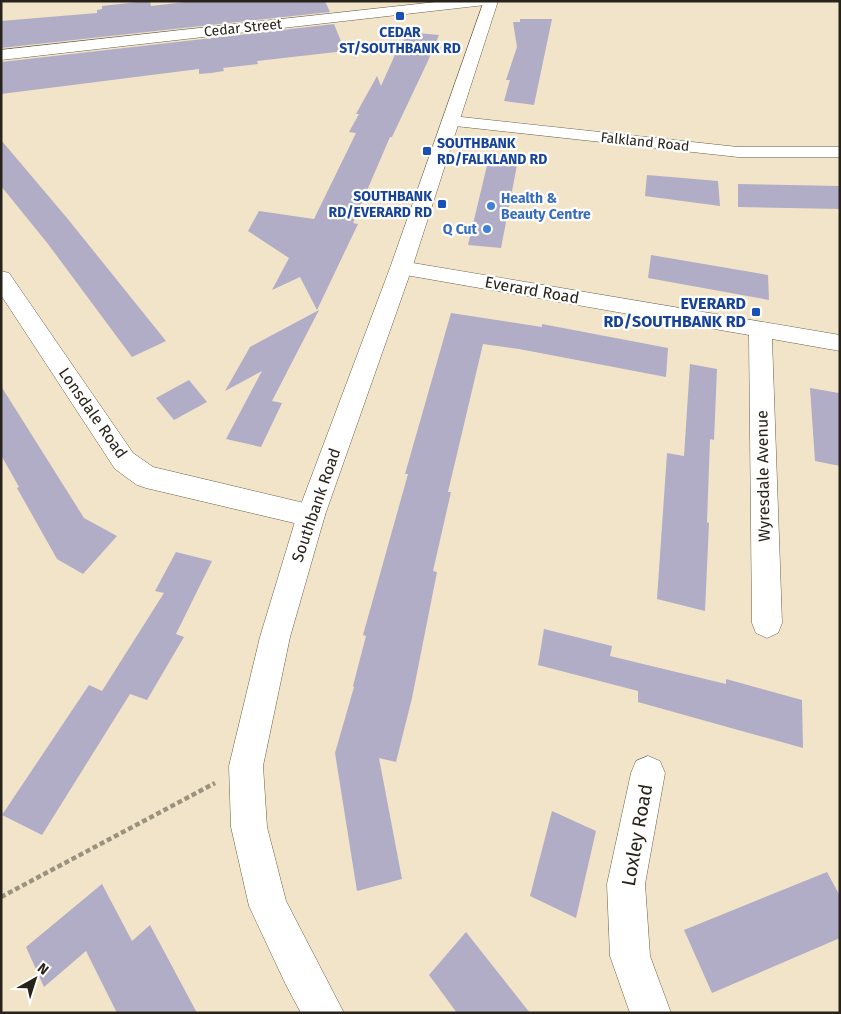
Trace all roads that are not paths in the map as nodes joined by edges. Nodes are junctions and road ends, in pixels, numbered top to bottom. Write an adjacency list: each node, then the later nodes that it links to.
1 (485, 1): 3 (street, Cedar Street)
2 (491, 1): 4 (street, Southbank Road)
3 (1, 54)
4 (452, 122): 5 (street, Falkland Road); 6 (street, Southbank Road)
5 (840, 152)
6 (401, 268): 8 (street, Everard Road); 10 (street, Southbank Road)
7 (1, 278): 10 (street, Lonsdale Road)
8 (760, 329): 9 (street, Everard Road); 11 (street, Wyresdale Avenue)
9 (840, 343)
10 (311, 515): 13 (street, Southbank Road)
11 (767, 623)
12 (648, 773): 14 (street, Loxley Road)
13 (324, 1013)
14 (652, 1013)

